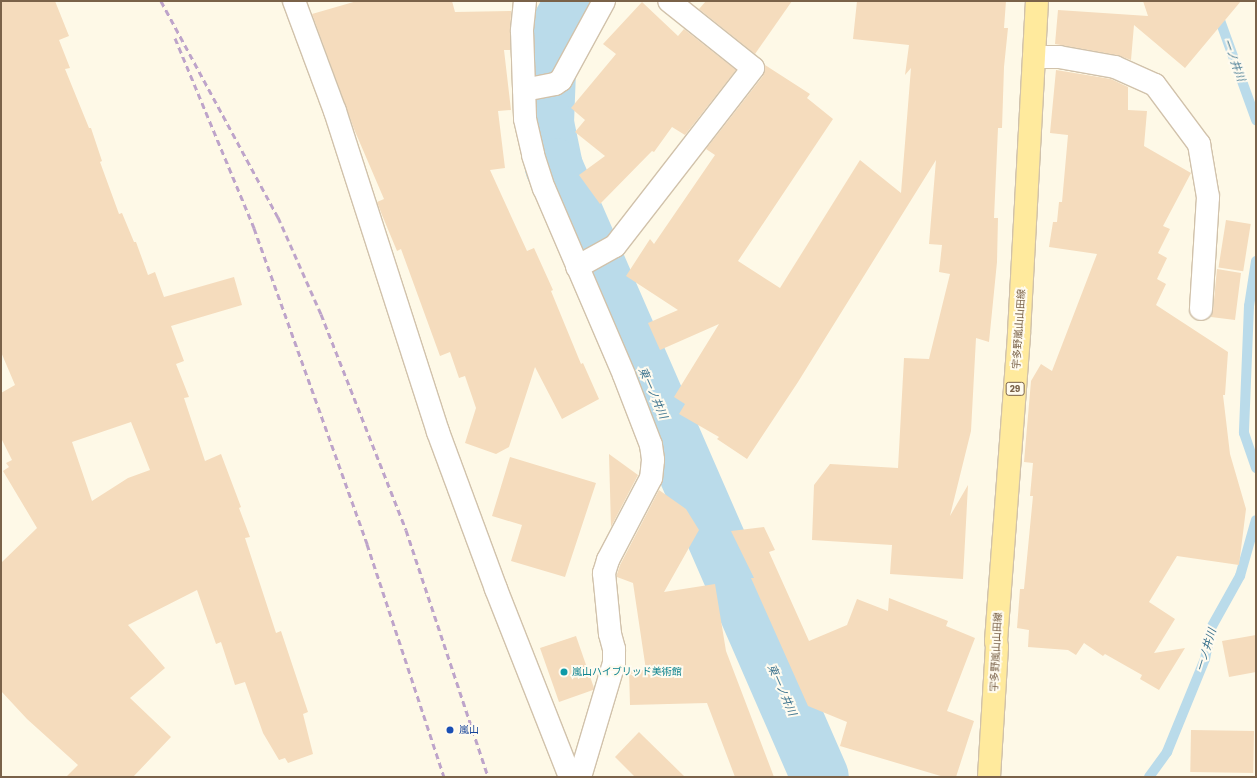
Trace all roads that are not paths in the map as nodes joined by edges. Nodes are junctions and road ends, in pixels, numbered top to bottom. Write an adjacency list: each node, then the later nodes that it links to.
1 (294, 1): 10 (street)
2 (526, 1): 7 (street)
3 (604, 1): 7 (street)
4 (669, 1): 8 (street)
5 (1037, 1): 6 (main road, 宇多野嵐山山田線 / 29)
6 (1034, 57): 9 (street); 12 (main road, 宇多野嵐山山田線 / 29)
7 (527, 90): 8 (street)
8 (582, 265): 11 (street)
9 (1201, 309)
10 (570, 777)
11 (580, 777)
12 (989, 777)

